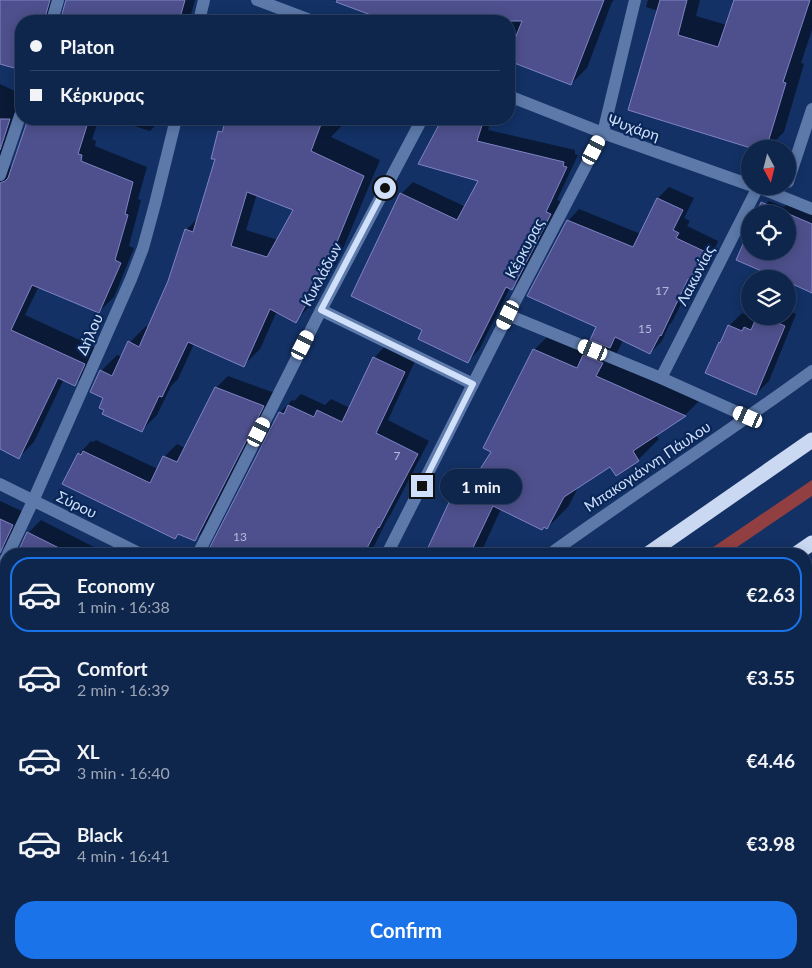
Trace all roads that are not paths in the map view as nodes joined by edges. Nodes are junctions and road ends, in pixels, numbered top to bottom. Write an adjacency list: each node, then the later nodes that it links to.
1 (58, 0): 5 (street)
2 (204, 0): 6 (street)
3 (257, 0): 7 (street)
4 (634, 0): 13 (street, Κέρκυρας)
5 (54, 15)
6 (200, 15)
7 (297, 15)
8 (515, 98): 13 (street, Ψυχάρη)
9 (812, 109): 14 (street)
10 (17, 125): 15 (street)
11 (175, 125): 28 (street, Δήλου)
12 (419, 125): 20 (street, Κυκλάδων)
13 (603, 133): 16 (street, Ψυχάρη); 21 (street, Κέρκυρας)
14 (796, 158)
15 (0, 175)
16 (741, 181)
17 (750, 195): 23 (street, Λακωνίας)
18 (789, 195): 19 (street, Ψυχάρη)
19 (812, 209)
20 (321, 310): 24 (street); 31 (street, Κυκλάδων)
21 (508, 315): 23 (street); 24 (street, Κέρκυρας)
22 (812, 371): 25 (street, Μπακογιάννη Πάυλου)
23 (661, 378): 25 (street)
24 (473, 384): 32 (street, Κέρκυρας)
25 (748, 417): 33 (street, Μπακογιάννη Πάυλου)
26 (812, 440): 34 (highway)
27 (0, 484): 28 (street, Σύρου)
28 (33, 501): 29 (street, Δήλου); 30 (street, Σύρου)
29 (11, 548)
30 (129, 548)
31 (201, 548)
32 (391, 548)
33 (558, 548)
34 (657, 548)

